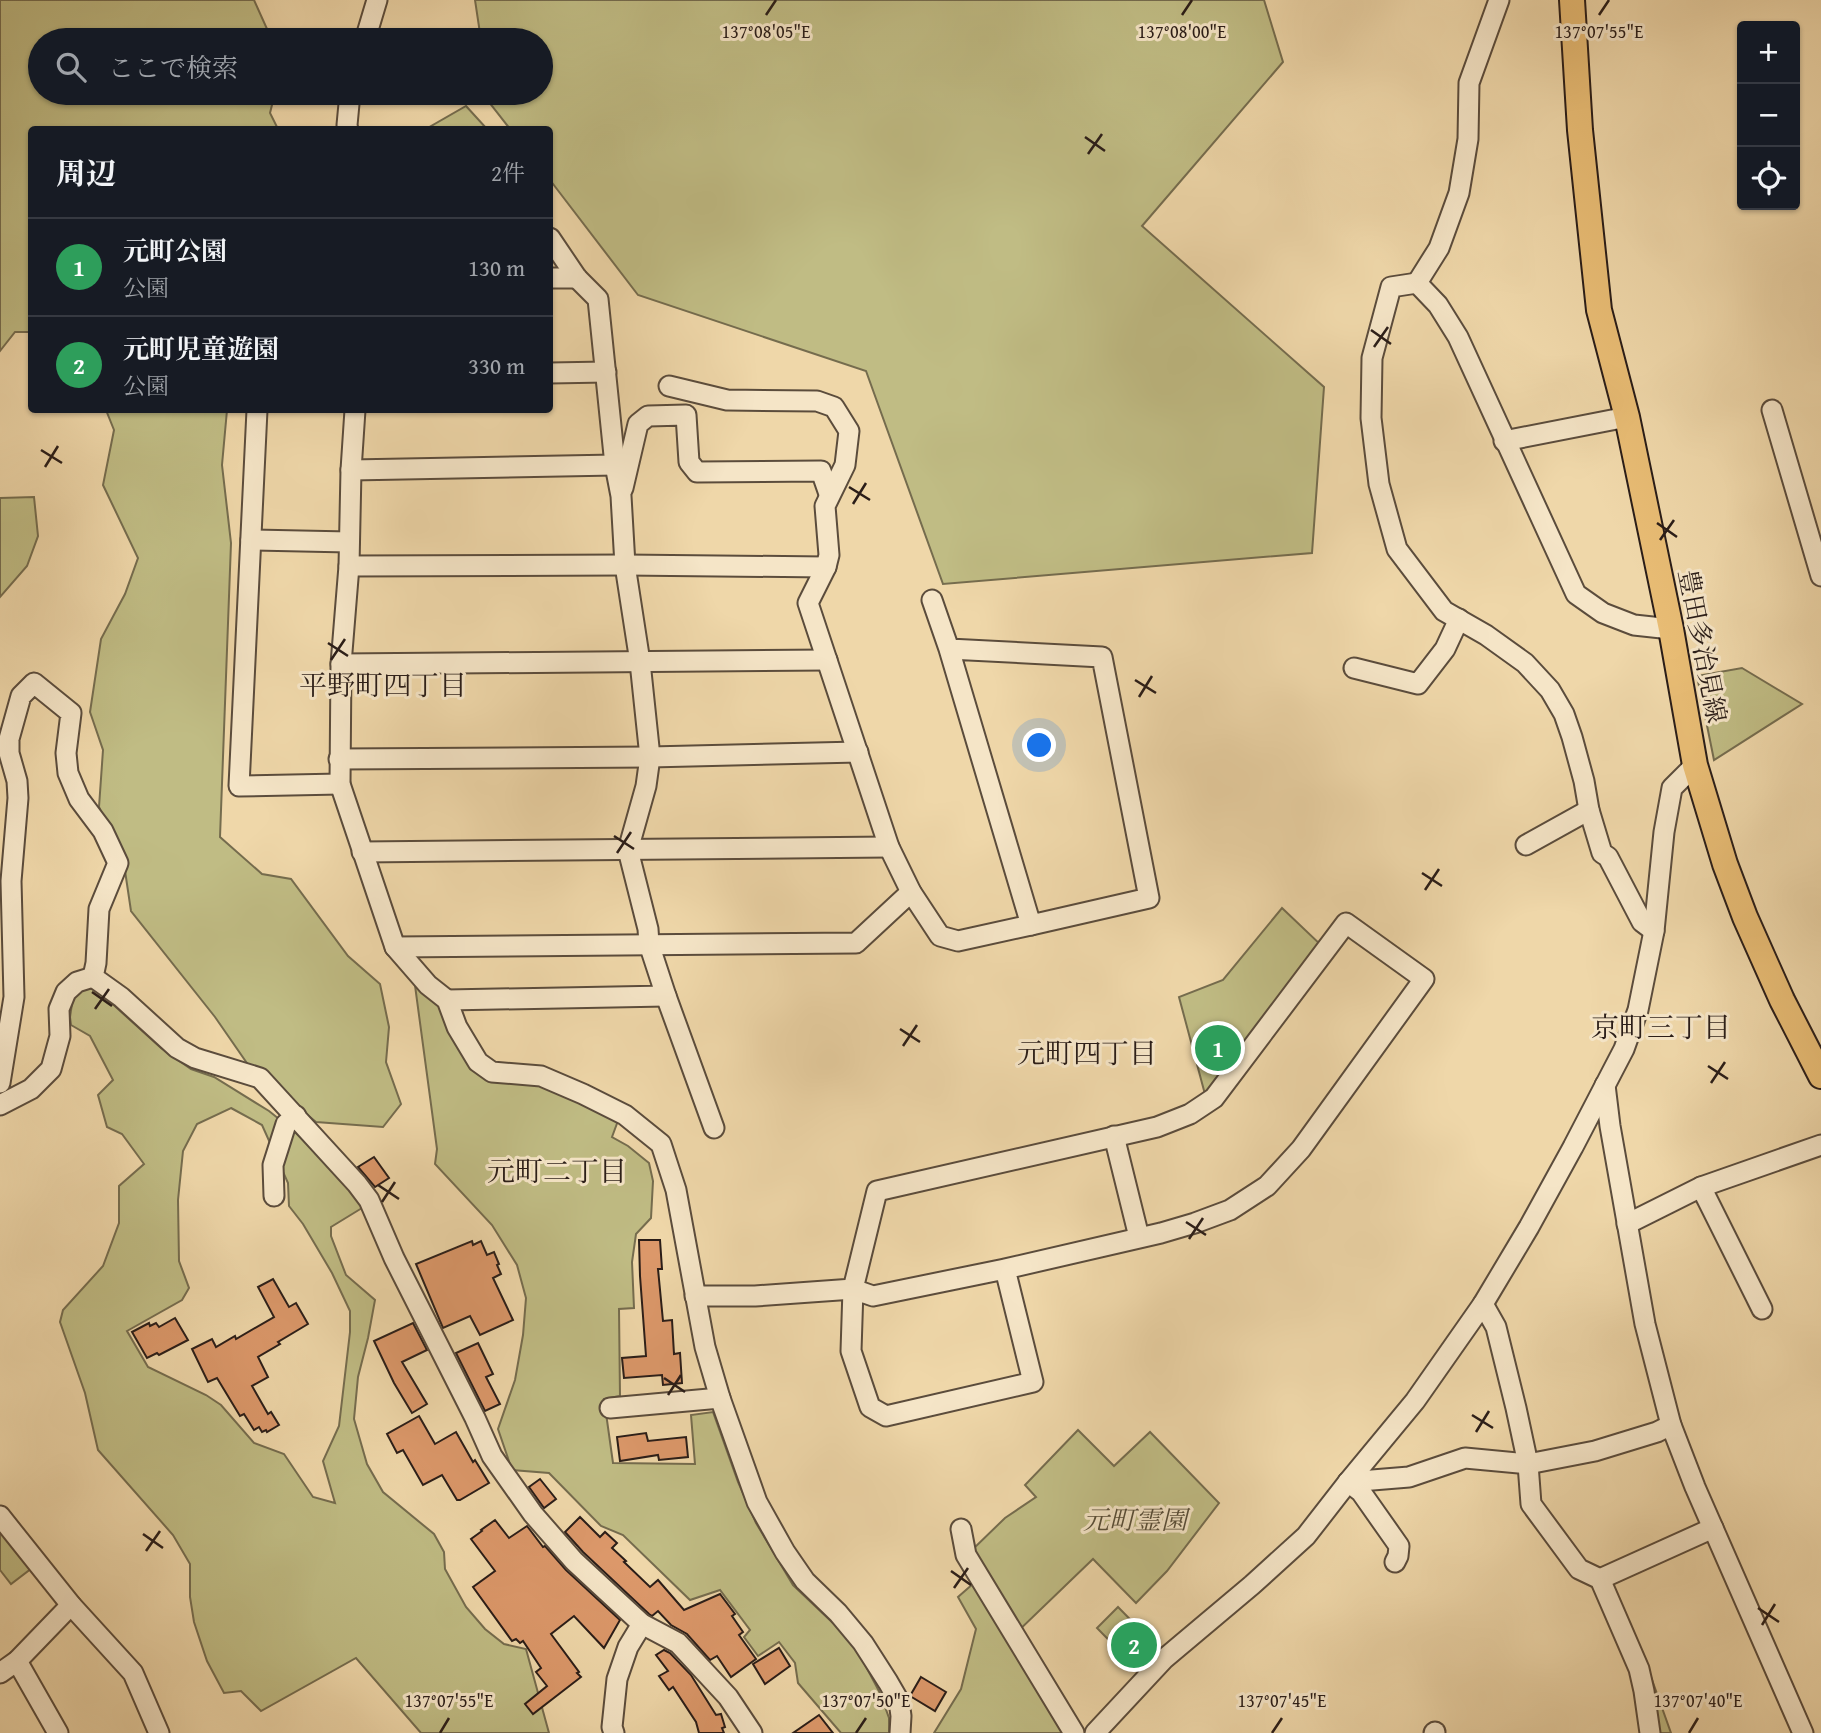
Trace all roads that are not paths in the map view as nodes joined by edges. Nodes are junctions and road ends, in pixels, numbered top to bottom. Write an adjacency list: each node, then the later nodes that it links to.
1 (377, 0): 4 (street)
2 (1499, 0): 10 (street)
3 (1572, 0): 17 (main road, 豊田多治見線)
4 (369, 28)
5 (348, 105): 6 (street)
6 (346, 126)
7 (553, 242): 9 (street)
8 (553, 278): 9 (street)
9 (577, 278): 11 (street)
10 (1417, 283): 18 (street); 30 (street)
11 (606, 372): 12 (street); 19 (street)
12 (553, 373)
13 (669, 386): 21 (street)
14 (1772, 410): 28 (street)
15 (257, 413): 23 (street)
16 (355, 413): 20 (street)
17 (1627, 416): 18 (street); 31 (main road, 豊田多治見線)
18 (1504, 440): 31 (street)
19 (615, 465): 20 (street); 22 (street)
20 (351, 470): 24 (street)
21 (829, 494): 22 (street); 27 (street)
22 (621, 496): 25 (street)
23 (251, 540): 24 (street); 41 (street)
24 (349, 542): 26 (street)
25 (625, 565): 26 (street); 27 (street); 34 (street)
26 (349, 566): 35 (street)
27 (826, 567): 33 (street)
28 (1821, 576)
29 (932, 600): 32 (street)
30 (1458, 619): 36 (street); 42 (street)
31 (1671, 629): 40 (main road, 豊田多治見線)
32 (949, 649): 48 (street); 48 (street)
33 (827, 660): 34 (street); 37 (street)
34 (640, 662): 35 (street); 38 (street)
35 (341, 664): 39 (street)
36 (1354, 667)
37 (858, 752): 38 (street); 44 (street)
38 (650, 757): 39 (street); 45 (street)
39 (339, 759): 41 (street)
40 (1695, 765): 49 (street); 55 (main road, 豊田多治見線)
41 (340, 784): 46 (street)
42 (1589, 810): 43 (street); 49 (street)
43 (1526, 845)
44 (889, 847): 45 (street); 47 (street)
45 (628, 850): 46 (street); 50 (street)
46 (362, 852): 51 (street)
47 (911, 892): 48 (street); 50 (street)
48 (1031, 925)
49 (1654, 931): 57 (street)
50 (649, 944): 51 (street); 53 (street)
51 (394, 947): 54 (street)
52 (93, 977): 56 (street); 58 (street); 59 (street)
53 (666, 996): 54 (street); 60 (street)
54 (447, 1000): 69 (street)
55 (1821, 1076)
56 (0, 1083)
57 (1605, 1085): 65 (street); 70 (street)
58 (0, 1105)
59 (296, 1116): 64 (street); 83 (street)
60 (714, 1128)
61 (1114, 1136): 66 (street); 66 (street); 68 (street)
62 (1821, 1145): 63 (street)
63 (1701, 1187): 65 (street); 71 (street)
64 (274, 1196)
65 (1627, 1224): 74 (street)
66 (1139, 1237): 67 (street)
67 (1005, 1269): 68 (street); 68 (street)
68 (853, 1289): 69 (street)
69 (695, 1296): 72 (street)
70 (1483, 1304): 75 (street); 76 (street)
71 (1762, 1309)
72 (720, 1398): 73 (street); 90 (street)
73 (610, 1408)
74 (1671, 1425): 75 (street); 78 (street)
75 (1528, 1464): 76 (street); 81 (street)
76 (1348, 1482): 80 (street); 92 (street)
77 (0, 1516): 82 (street)
78 (1713, 1528): 81 (street); 94 (street)
79 (961, 1529): 91 (street)
80 (1395, 1562)
81 (1600, 1579): 93 (street)
82 (71, 1605): 84 (street); 87 (street)
83 (642, 1624): 88 (street); 89 (street)
84 (17, 1661): 85 (street); 86 (street)
85 (0, 1673)
86 (58, 1733)
87 (159, 1733)
88 (614, 1733)
89 (752, 1733)
90 (900, 1733)
91 (1074, 1733)
92 (1094, 1733)
93 (1650, 1733)
94 (1802, 1733)

